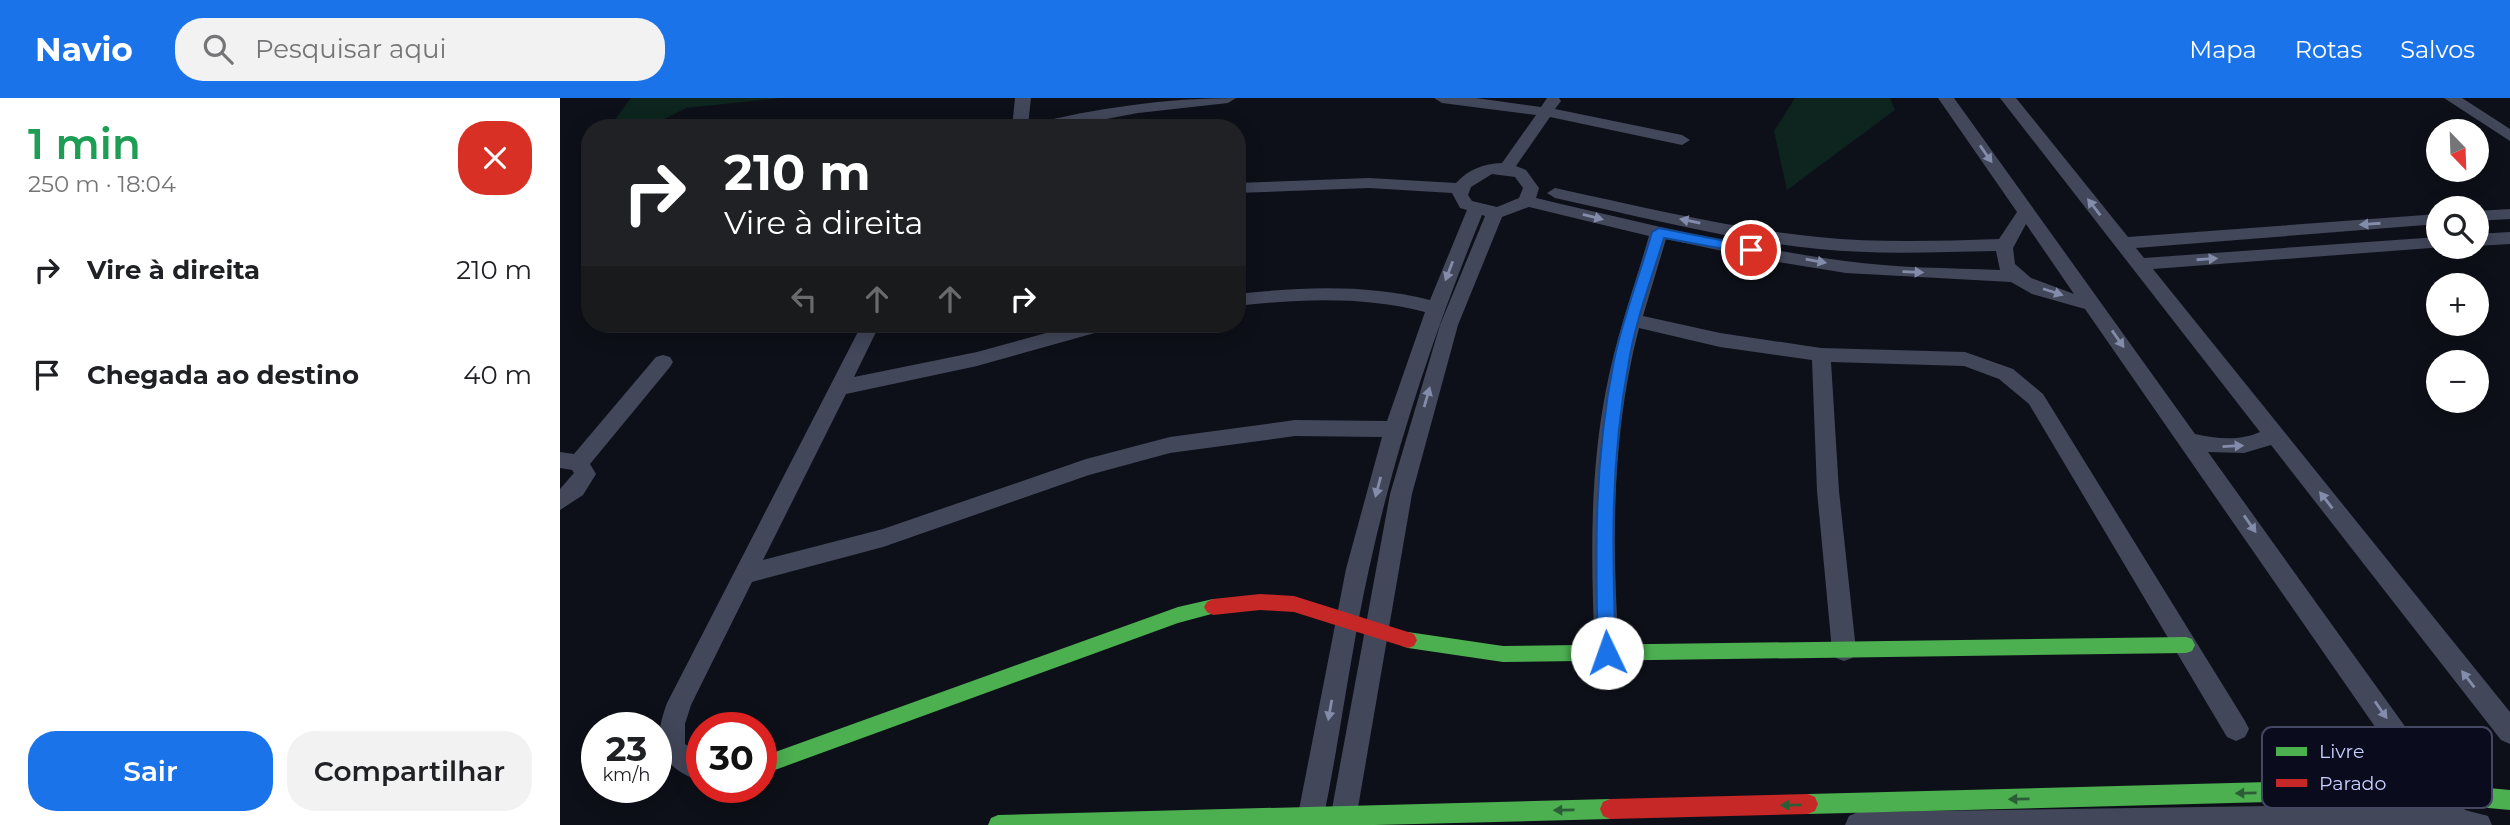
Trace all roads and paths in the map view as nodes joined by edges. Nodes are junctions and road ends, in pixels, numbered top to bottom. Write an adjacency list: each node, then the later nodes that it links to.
1 (1023, 98): 8 (street)
2 (1228, 98): 9 (street)
3 (1442, 98): 7 (street)
4 (2008, 98): 24 (street, one-way to 4)
5 (2452, 98): 10 (street)
6 (1954, 100): 17 (street, one-way to 17)
7 (1550, 105): 11 (street); 12 (street)
8 (1021, 119)
9 (1080, 119)
10 (2510, 136)
11 (1682, 140)
12 (1506, 169): 14 (street); 15 (street)
13 (1246, 188): 14 (street)
14 (1460, 188): 16 (street)
15 (1529, 194): 16 (street); 21 (street, one-way to 21); 26 (street, one-way to 15)
16 (1485, 210): 31 (street, one-way to 31); 45 (street, one-way to 16)
17 (2026, 211): 26 (street); 30 (street)
18 (2510, 214): 19 (street)
19 (2489, 215)
20 (2426, 220): 24 (street, one-way to 24)
21 (1659, 232): 28 (street, one-way to 28); 32 (street)
22 (2510, 238): 23 (street)
23 (2489, 239)
24 (2123, 243): 27 (street)
25 (2426, 244): 27 (street, one-way to 25)
26 (2006, 245): 28 (street)
27 (2139, 264): 39 (street)
28 (2012, 276): 30 (street, one-way to 30)
29 (1246, 299): 31 (street)
30 (2094, 305): 40 (street, one-way to 40)
31 (1435, 309): 38 (street)
32 (1631, 320): 35 (street); 48 (street)
33 (866, 333): 37 (street)
34 (1054, 333): 37 (street)
35 (1821, 355): 46 (street); 47 (street)
36 (663, 362): 41 (street)
37 (838, 388): 43 (street)
38 (1395, 429): 43 (street); 44 (street, one-way to 44)
39 (2274, 434): 40 (street, one-way to 39); 51 (street, one-way to 39)
40 (2191, 441): 49 (street, one-way to 49)
41 (570, 462): 42 (street)
42 (560, 501)
43 (743, 575): 53 (street)
44 (1346, 621): 45 (street); 52 (street); 59 (street, one-way to 59)
45 (1378, 632): 48 (street); 58 (street)
46 (2186, 645): 47 (street); 50 (street)
47 (1844, 650): 48 (street)
48 (1607, 653)
49 (2394, 727)
50 (2236, 729)
51 (2510, 732)
52 (777, 760)
53 (686, 762)
54 (2262, 793): 58 (street, one-way to 58)
55 (2492, 798): 56 (street)
56 (2510, 800)
57 (2454, 808): 60 (street)
58 (1343, 820): 59 (street)
59 (1310, 821): 61 (street)
60 (2469, 824): 62 (street)
61 (998, 825)
62 (1858, 825)

